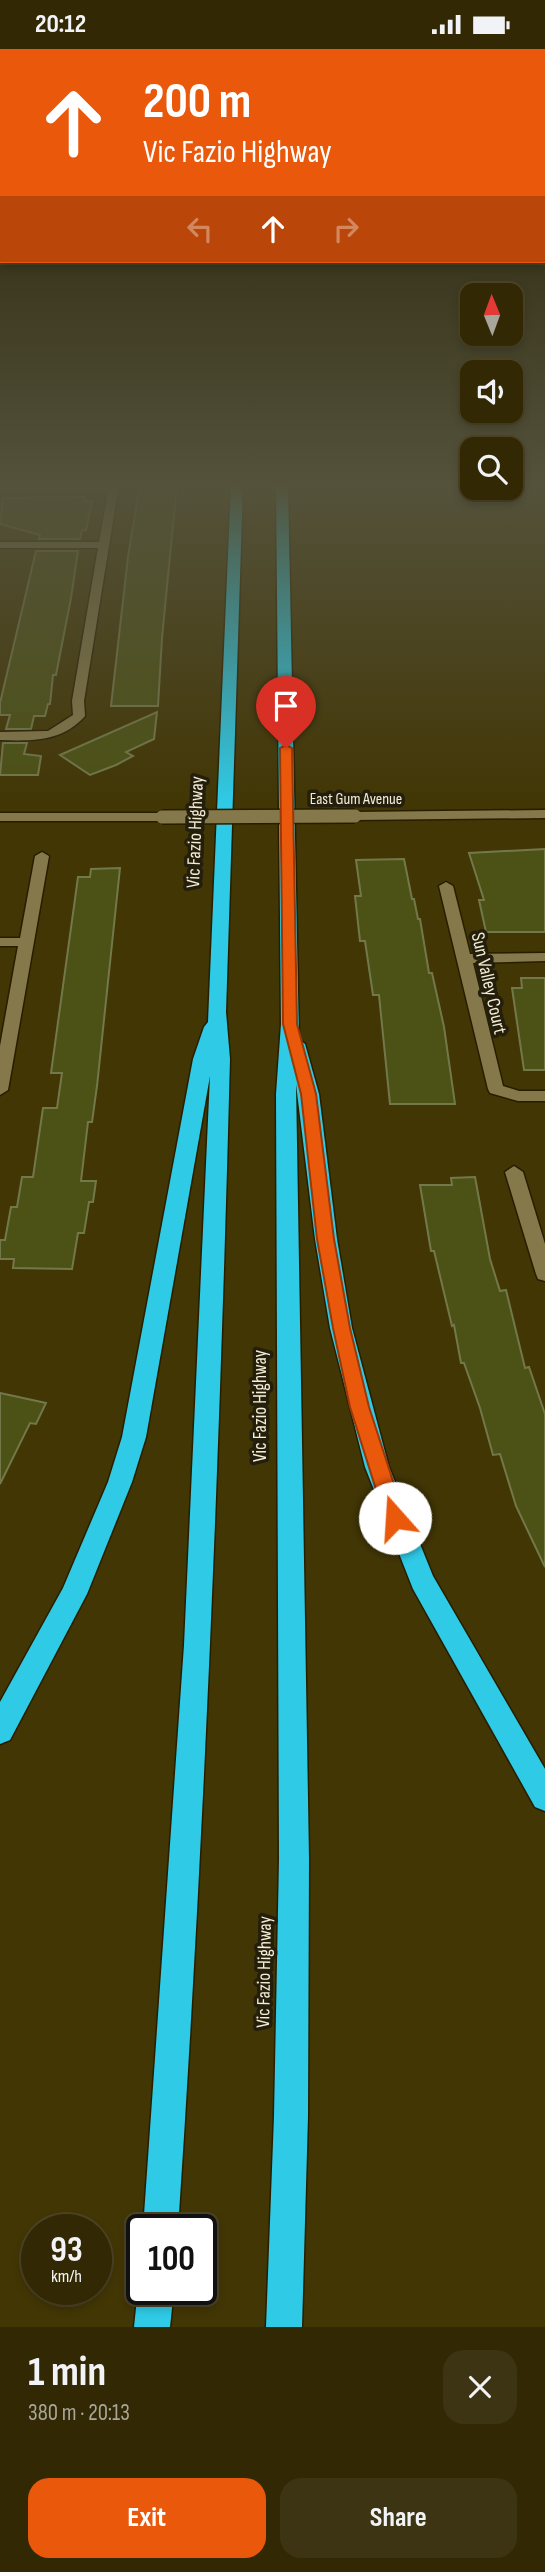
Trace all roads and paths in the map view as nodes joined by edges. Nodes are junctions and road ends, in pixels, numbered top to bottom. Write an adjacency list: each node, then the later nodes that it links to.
1 (96, 590): 4 (street)
2 (233, 590): 13 (highway, Vic Fazio Highway)
3 (284, 590): 14 (highway, Vic Fazio Highway)
4 (0, 736)
5 (545, 814): 6 (street, East Gum Avenue, bridge)
6 (0, 817)
7 (42, 856): 10 (street)
8 (446, 886): 12 (street, Sun Valley Court)
9 (0, 942): 10 (street)
10 (26, 942): 15 (street)
11 (545, 957): 12 (street)
12 (466, 958): 16 (street, Sun Valley Court)
13 (217, 1012): 20 (highway); 22 (highway, Vic Fazio Highway)
14 (290, 1024): 21 (highway); 25 (highway, Vic Fazio Highway)
15 (1, 1085)
16 (545, 1096)
17 (514, 1172): 18 (street)
18 (541, 1253): 19 (street)
19 (545, 1274)
20 (0, 1730)
21 (545, 1797)
22 (161, 2214)
23 (154, 2305): 24 (highway)
24 (152, 2327)
25 (284, 2327)

